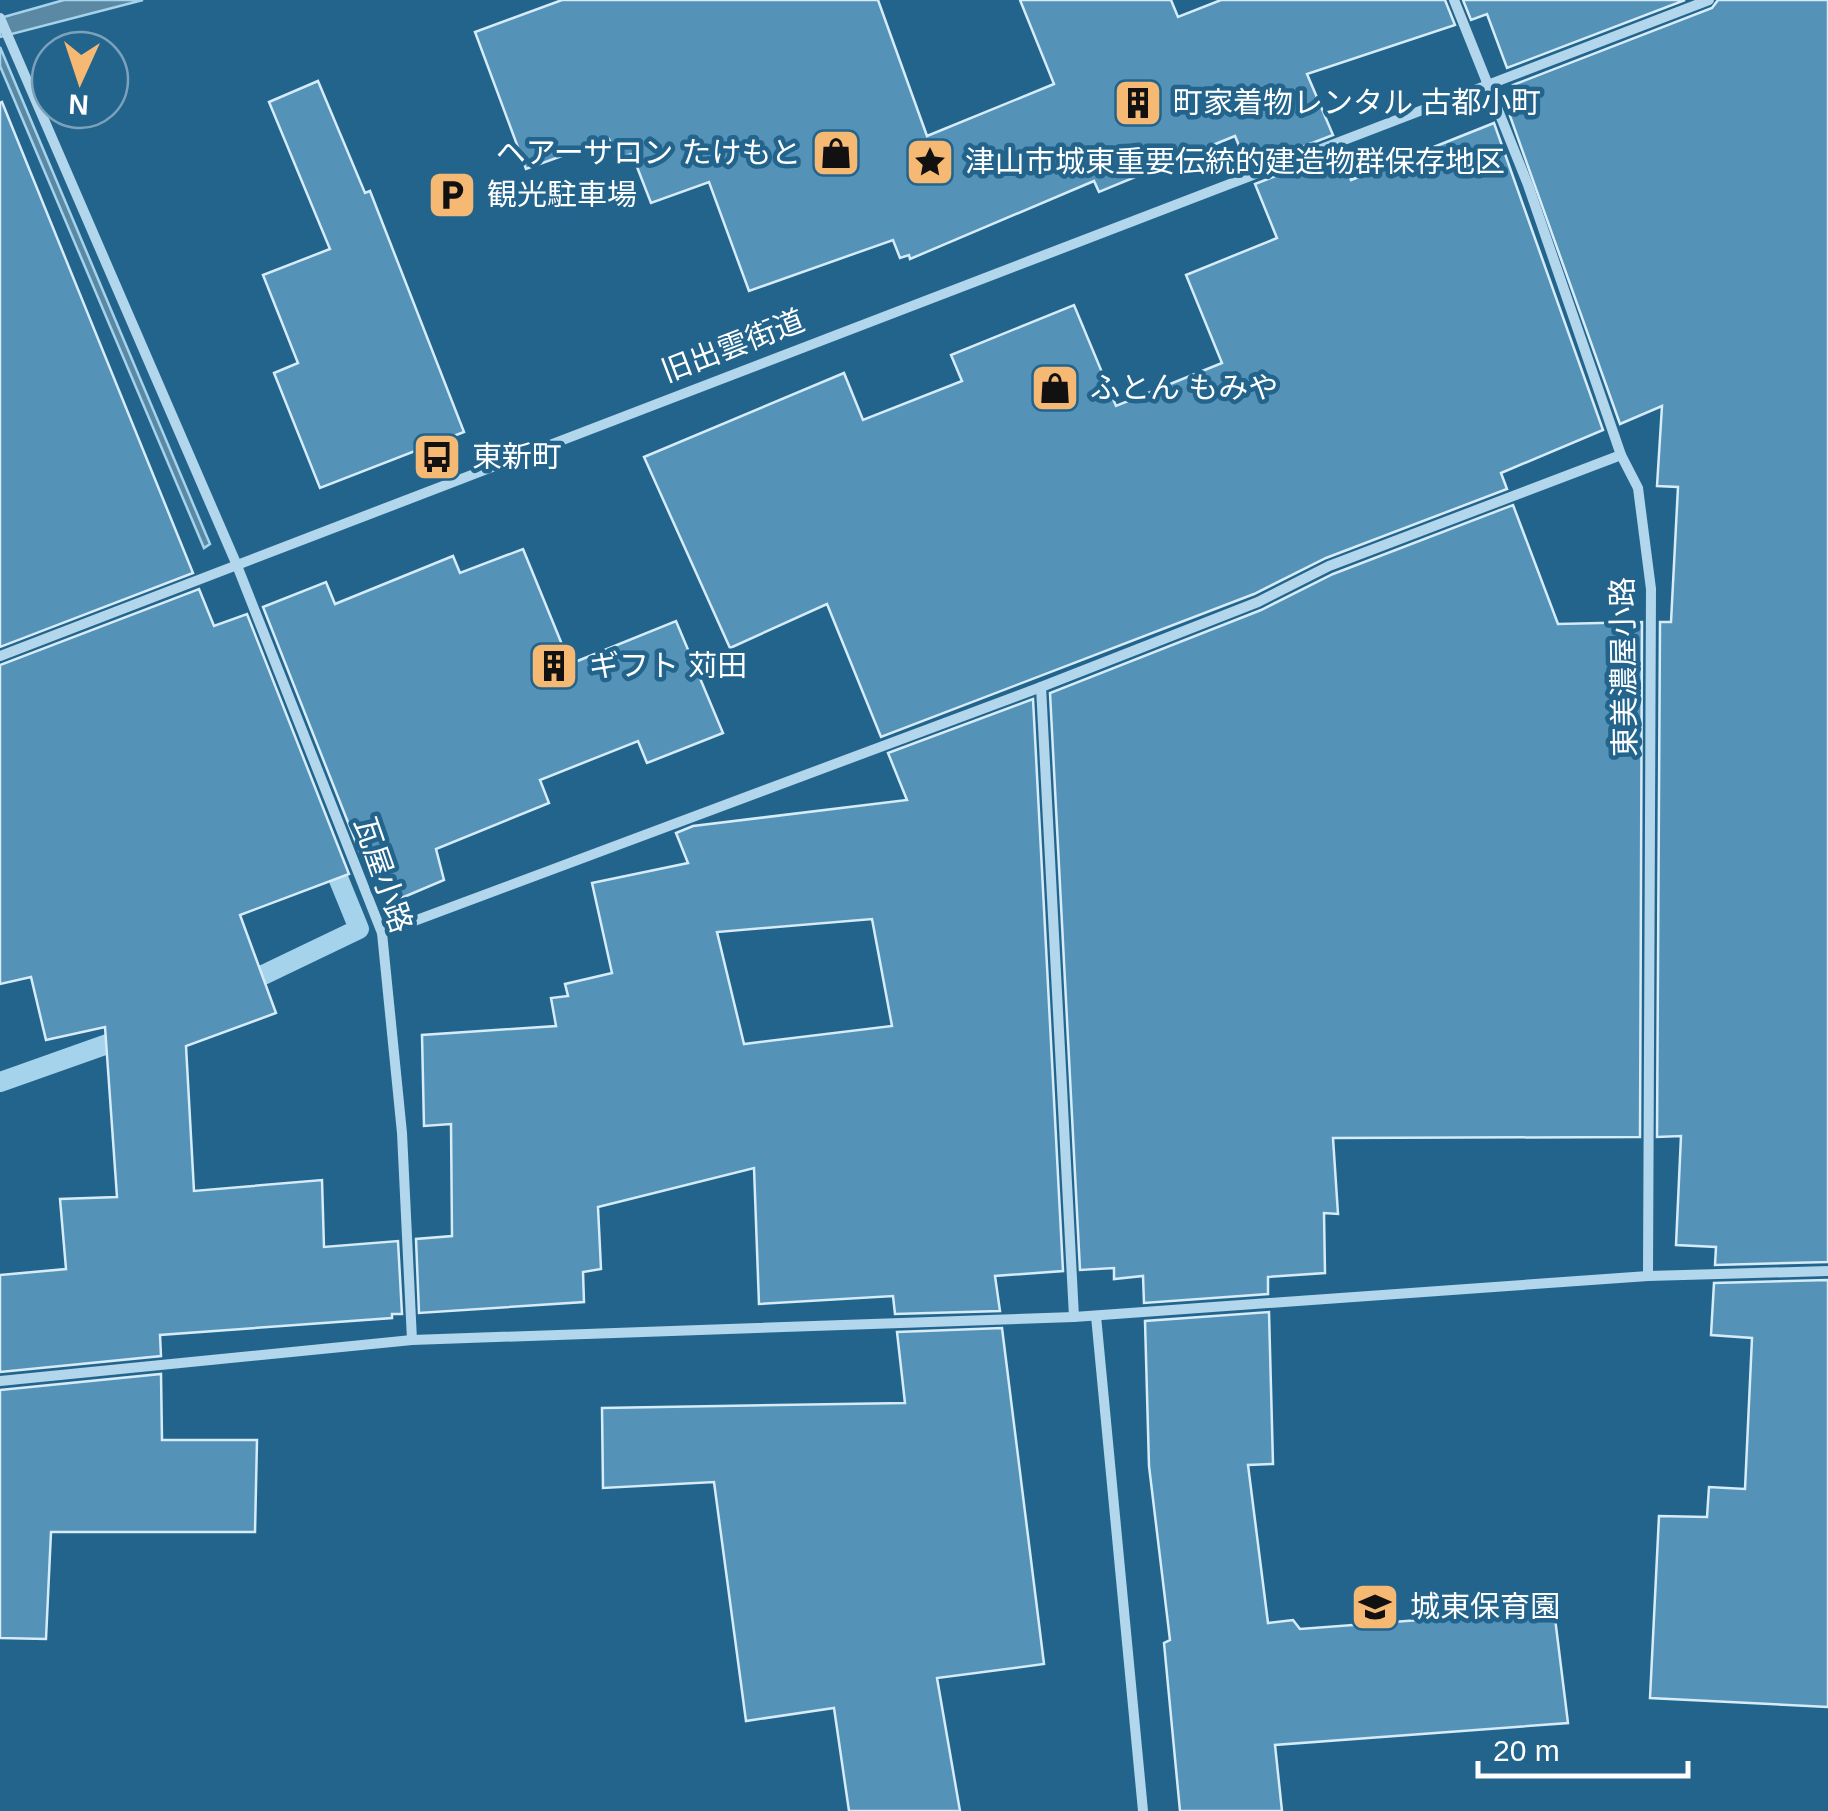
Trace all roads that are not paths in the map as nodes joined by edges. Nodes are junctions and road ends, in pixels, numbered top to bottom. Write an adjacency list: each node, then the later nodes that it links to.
1 (1454, 0): 4 (street, 東美濃屋小路)
2 (1709, 0): 4 (street, 旧出雲街道)
3 (0, 18): 6 (street, 瓦屋小路)
4 (1486, 86): 5 (street, 東美濃屋小路); 6 (street, 旧出雲街道)
5 (1621, 455): 8 (street); 11 (street, 東美濃屋小路)
6 (236, 563): 7 (street, 旧出雲街道); 9 (street, 瓦屋小路)
7 (0, 656)
8 (1041, 686): 9 (street); 13 (street)
9 (382, 933): 14 (street, 瓦屋小路)
10 (1828, 1270): 11 (street)
11 (1648, 1276): 12 (street)
12 (1096, 1316): 13 (street); 16 (street)
13 (1074, 1317): 14 (street)
14 (412, 1340): 15 (street)
15 (0, 1380)
16 (1143, 1811)

